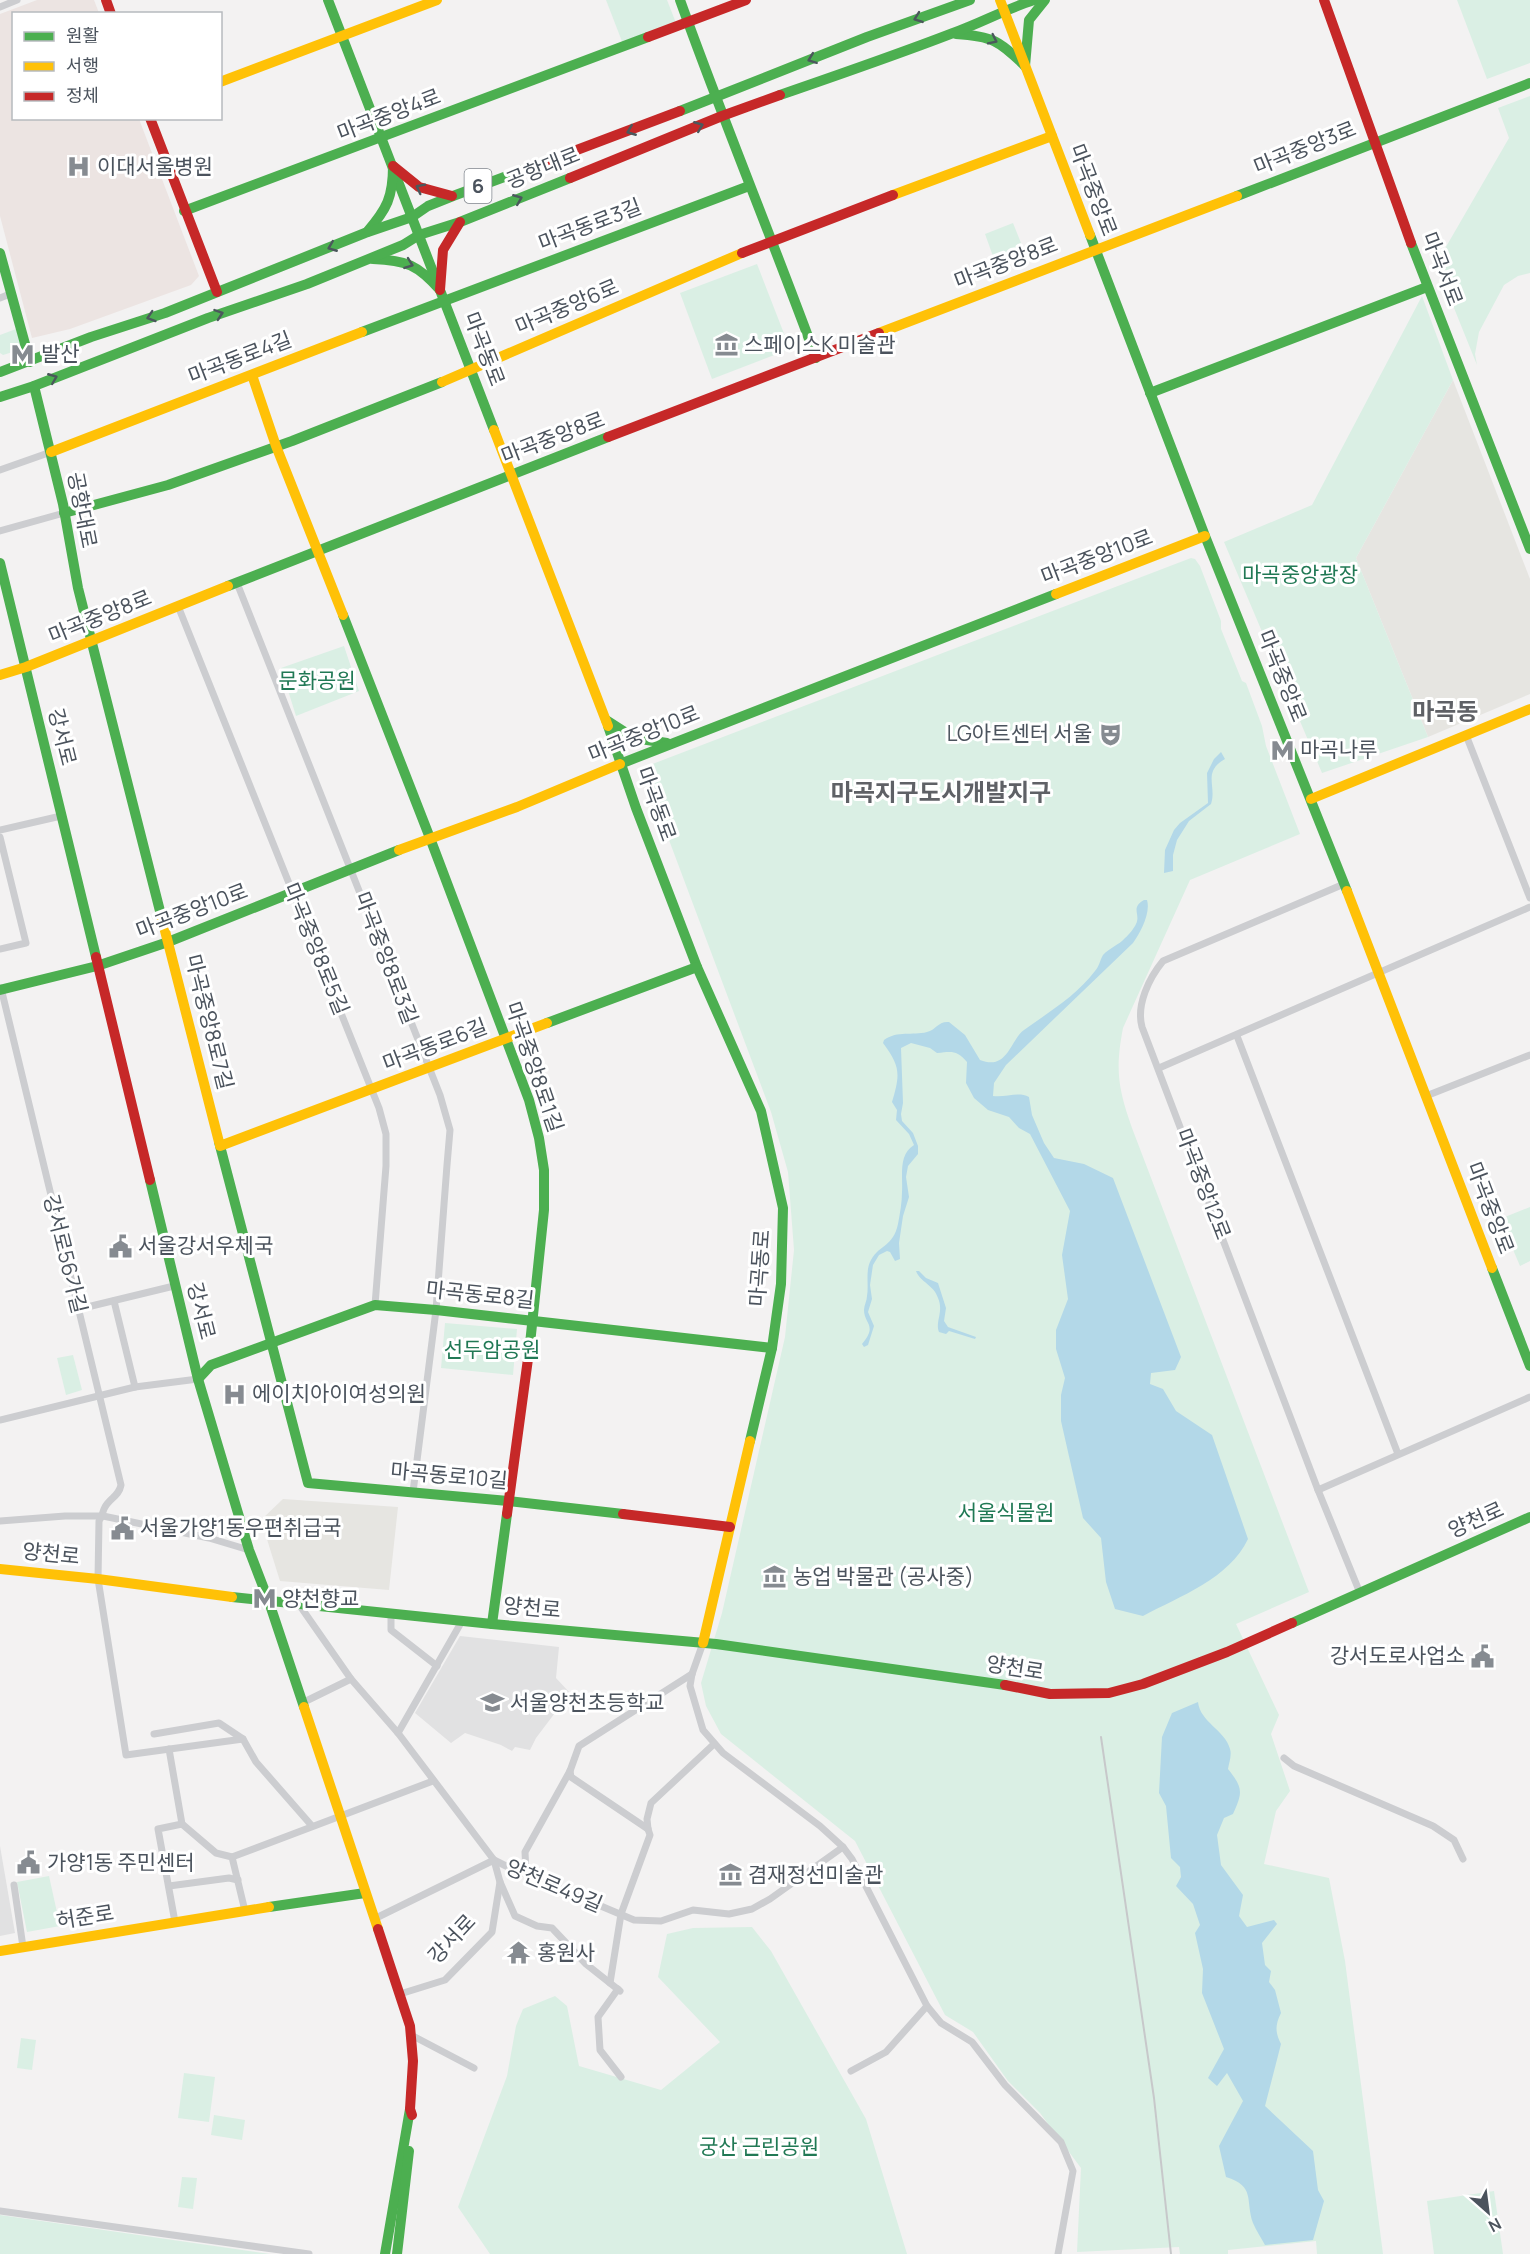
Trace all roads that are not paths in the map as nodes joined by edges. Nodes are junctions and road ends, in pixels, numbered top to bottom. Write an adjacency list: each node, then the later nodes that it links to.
1 (17, 0): 12 (street)
2 (328, 0): 15 (main road, 마곡동로)
3 (437, 0): 15 (main road)
4 (680, 0): 13 (main road)
5 (746, 0): 13 (main road, 마곡중앙4로)
6 (970, 0): 10 (main road, 공항대로 / 6)
7 (1034, 0): 11 (main road, 공항대로 / 6)
8 (1045, 0): 16 (main road)
9 (1324, 0): 24 (main road, 마곡서로)
10 (952, 4): 19 (main road, 공항대로 / 6, one-way to 19)
11 (1002, 5): 14 (main road, 공항대로 / 6); 16 (main road, 마곡중앙로)
12 (0, 7)
13 (690, 22): 19 (main road); 23 (main road, 마곡중앙4로)
14 (952, 34): 16 (main road, one-way to 16); 20 (main road, 공항대로 / 6)
15 (343, 36): 17 (main road); 23 (main road, 마곡동로)
16 (1025, 66): 22 (main road, 마곡중앙로)
17 (222, 81)
18 (1530, 83): 24 (main road, 마곡중앙3로)
19 (715, 96): 20 (main road); 27 (main road, 공항대로 / 6, one-way to 27)
20 (722, 116): 26 (main road); 30 (main road, 공항대로 / 6, one-way to 20)
21 (151, 120): 28 (main road)
22 (1052, 136): 33 (main road, 마곡중앙6로); 34 (main road, 마곡중앙로)
23 (383, 138): 25 (main road, 마곡동로); 28 (main road, 마곡중앙4로)
24 (1374, 141): 34 (main road, 마곡중앙3로); 37 (main road, 마곡서로)
25 (393, 166): 27 (main road, one-way to 25); 29 (main road, 마곡동로); 31 (main road)
26 (749, 186): 33 (main road); 39 (main road, 마곡동로3길)
27 (453, 196): 29 (main road, 공항대로 / 6)
28 (184, 211): 38 (main road)
29 (412, 217): 31 (main road, 공항대로 / 6); 32 (main road, 마곡동로)
30 (460, 222): 32 (main road, 공항대로 / 6); 39 (main road)
31 (365, 233): 38 (main road, 공항대로 / 6, one-way to 38)
32 (419, 235): 36 (main road, 공항대로 / 6); 39 (main road, 마곡동로)
33 (772, 240): 41 (main road); 43 (main road, 마곡중앙6로)
34 (1095, 250): 41 (main road, 마곡중앙8로); 47 (main road, 마곡중앙로)
35 (0, 253): 40 (main road)
36 (369, 259): 39 (main road, one-way to 39); 46 (main road, 공항대로 / 6, one-way to 36)
37 (1427, 287): 47 (main road); 56 (main road, 마곡서로)
38 (217, 292): 42 (main road, 공항대로 / 6, one-way to 42)
39 (442, 295): 43 (main road, 마곡동로); 45 (main road, 마곡동로4길)
40 (5, 296): 42 (main road)
41 (816, 358): 52 (main road, 마곡중앙8로)
42 (30, 362): 44 (main road, 공항대로 / 6)
43 (472, 370): 49 (main road, 마곡중앙6로); 52 (main road, 마곡동로)
44 (0, 372)
45 (252, 375): 49 (main road); 50 (main road, 마곡동로4길)
46 (34, 386): 48 (main road, 공항대로 / 6); 50 (main road, 공항대로)
47 (1150, 393): 55 (main road, 마곡중앙로)
48 (1, 398)
49 (276, 446): 53 (main road, 마곡중앙6로); 57 (main road)
50 (51, 452): 51 (street); 53 (main road, 공항대로)
51 (0, 470)
52 (510, 476): 57 (main road, 마곡중앙8로); 65 (main road, 마곡동로)
53 (64, 513): 54 (street); 61 (main road, 공항대로)
54 (0, 531)
55 (1205, 536): 67 (main road, 마곡중앙10로); 69 (main road, 마곡중앙로)
56 (1530, 549)
57 (317, 550): 59 (main road, 마곡중앙8로); 73 (main road, 마곡중앙8로1길)
58 (0, 563): 62 (main road, 강서로)
59 (237, 583): 60 (main road, 마곡중앙8로); 74 (street, 마곡중앙8로3길)
60 (178, 606): 61 (main road, 마곡중앙8로); 76 (street, 마곡중앙8로5길)
61 (92, 641): 62 (main road, 마곡중앙8로); 79 (main road, 마곡중앙8로7길)
62 (26, 668): 63 (main road); 70 (main road, 강서로)
63 (0, 675)
64 (1530, 709): 66 (main road)
65 (606, 720): 67 (main road); 68 (main road, 마곡동로)
66 (1466, 735): 69 (main road); 77 (street)
67 (670, 743): 68 (main road, 마곡중앙10로)
68 (621, 764): 73 (main road, 마곡중앙10로); 82 (main road, 마곡동로)
69 (1311, 799): 75 (main road, 마곡중앙로)
70 (61, 816): 71 (street); 81 (main road, 강서로)
71 (0, 830)
72 (0, 837): 80 (street)
73 (430, 838): 74 (main road, 마곡중앙10로); 86 (main road, 마곡중앙8로1길)
74 (352, 870): 76 (main road, 마곡중앙10로); 88 (street, 마곡중앙8로3길)
75 (1344, 884): 83 (main road, 마곡중앙로); 89 (street, 마곡중앙12로)
76 (294, 894): 79 (main road, 마곡중앙10로); 90 (street, 마곡중앙8로5길)
77 (1530, 898)
78 (1530, 908): 83 (street)
79 (168, 942): 81 (main road, 마곡중앙10로); 92 (main road, 마곡중앙8로7길)
80 (0, 949)
81 (97, 966): 84 (main road, 마곡중앙10로); 93 (main road, 강서로)
82 (697, 967): 86 (main road, 마곡동로6길); 100 (main road, 마곡동로)
83 (1378, 972): 85 (street); 91 (main road, 마곡중앙로)
84 (0, 988): 96 (street, 강서로56가길)
85 (1237, 1036): 89 (street); 107 (street)
86 (505, 1039): 88 (main road, 마곡동로6길); 98 (main road, 마곡중앙8로1길)
87 (1530, 1055): 91 (street)
88 (429, 1068): 90 (main road, 마곡동로6길); 97 (street, 마곡중앙8로3길)
89 (1159, 1068): 108 (street, 마곡중앙12로)
90 (372, 1089): 92 (main road, 마곡동로6길); 95 (street, 마곡중앙8로5길)
91 (1426, 1096): 101 (main road, 마곡중앙로)
92 (220, 1146): 99 (main road, 마곡중앙8로7길)
93 (174, 1286): 94 (street); 102 (main road, 강서로)
94 (114, 1301): 96 (street); 103 (street)
95 (375, 1305): 97 (main road, 마곡동로8길); 99 (main road, 마곡동로8길)
96 (79, 1309): 104 (street, 강서로56가길)
97 (436, 1310): 98 (main road, 마곡동로8길); 109 (street, 마곡중앙8로3길)
98 (533, 1320): 100 (main road, 마곡동로8길); 110 (main road, 마곡중앙8로1길)
99 (270, 1344): 102 (main road, 마곡동로8길); 109 (main road, 마곡동로10길)
100 (772, 1348): 114 (main road, 마곡동로)
101 (1530, 1366)
102 (198, 1379): 103 (street); 115 (main road, 강서로)
103 (135, 1387): 104 (street)
104 (100, 1396): 106 (street); 111 (street, 강서로56가길)
105 (1530, 1398): 107 (street)
106 (0, 1420)
107 (1398, 1454): 108 (street)
108 (1318, 1490): 118 (street, 마곡중앙12로)
109 (413, 1492): 110 (main road, 마곡동로10길)
110 (508, 1501): 114 (main road, 마곡동로10길); 123 (main road, 마곡중앙8로1길)
111 (103, 1516): 113 (street); 115 (street); 117 (street, 양천로)
112 (1530, 1517): 118 (main road, 양천로)
113 (0, 1521)
114 (730, 1527): 124 (main road, 마곡동로)
115 (249, 1550): 119 (main road, 강서로)
116 (0, 1569): 117 (main road, 양천로)
117 (98, 1579): 119 (main road, 양천로); 133 (street)
118 (1360, 1593): 124 (main road, 양천로)
119 (269, 1602): 120 (main road, 양천로); 128 (main road, 강서로)
120 (298, 1603): 121 (main road, 양천로); 127 (street, 양천로49길)
121 (391, 1612): 122 (main road, 양천로); 125 (street)
122 (462, 1621): 123 (main road, 양천로); 125 (street)
123 (492, 1624): 124 (main road, 양천로)
124 (704, 1643): 126 (street)
125 (437, 1666): 129 (street)
126 (692, 1674): 132 (street); 135 (street)
127 (351, 1679): 128 (street); 129 (street, 양천로49길)
128 (302, 1703): 137 (main road, 강서로)
129 (398, 1732): 136 (street, 양천로49길)
130 (154, 1734): 131 (street)
131 (243, 1739): 133 (street); 139 (street)
132 (714, 1744): 140 (street); 141 (street)
133 (169, 1749): 138 (street)
134 (1284, 1758): 143 (street)
135 (570, 1771): 140 (street); 145 (street)
136 (433, 1780): 137 (street); 144 (street, 양천로49길)
137 (339, 1815): 139 (street); 150 (main road, 강서로)
138 (182, 1824): 142 (street); 149 (street)
139 (312, 1826): 142 (street)
140 (648, 1829): 152 (street)
141 (843, 1847): 152 (street, 양천로49길); 159 (street)
142 (232, 1857): 146 (street)
143 (1463, 1859)
144 (494, 1860): 145 (street, 양천로49길); 147 (street); 153 (street, 강서로)
145 (526, 1873): 152 (street, 양천로49길)
146 (238, 1880): 149 (street); 151 (street)
147 (500, 1882): 157 (street); 158 (street, 강서로)
148 (14, 1885): 155 (street)
149 (169, 1886): 154 (street)
150 (365, 1893): 151 (main road, 허준로); 153 (main road, 강서로)
151 (245, 1911): 154 (main road, 허준로)
152 (621, 1914): 157 (street)
153 (374, 1919): 158 (main road, 강서로)
154 (175, 1922): 155 (main road, 허준로)
155 (23, 1947): 156 (main road, 허준로)
156 (0, 1951)
157 (610, 1983): 163 (street)
158 (400, 1994): 160 (main road, 강서로)
159 (927, 2006): 162 (street); 170 (street)
160 (413, 2036): 161 (street); 164 (main road, 강서로)
161 (474, 2068)
162 (851, 2071)
163 (621, 2078)
164 (411, 2109): 167 (main road); 168 (main road); 169 (main road)
165 (0, 2211): 166 (street)
166 (309, 2254)
167 (378, 2254)
168 (385, 2254)
169 (398, 2254)
170 (1058, 2254)

